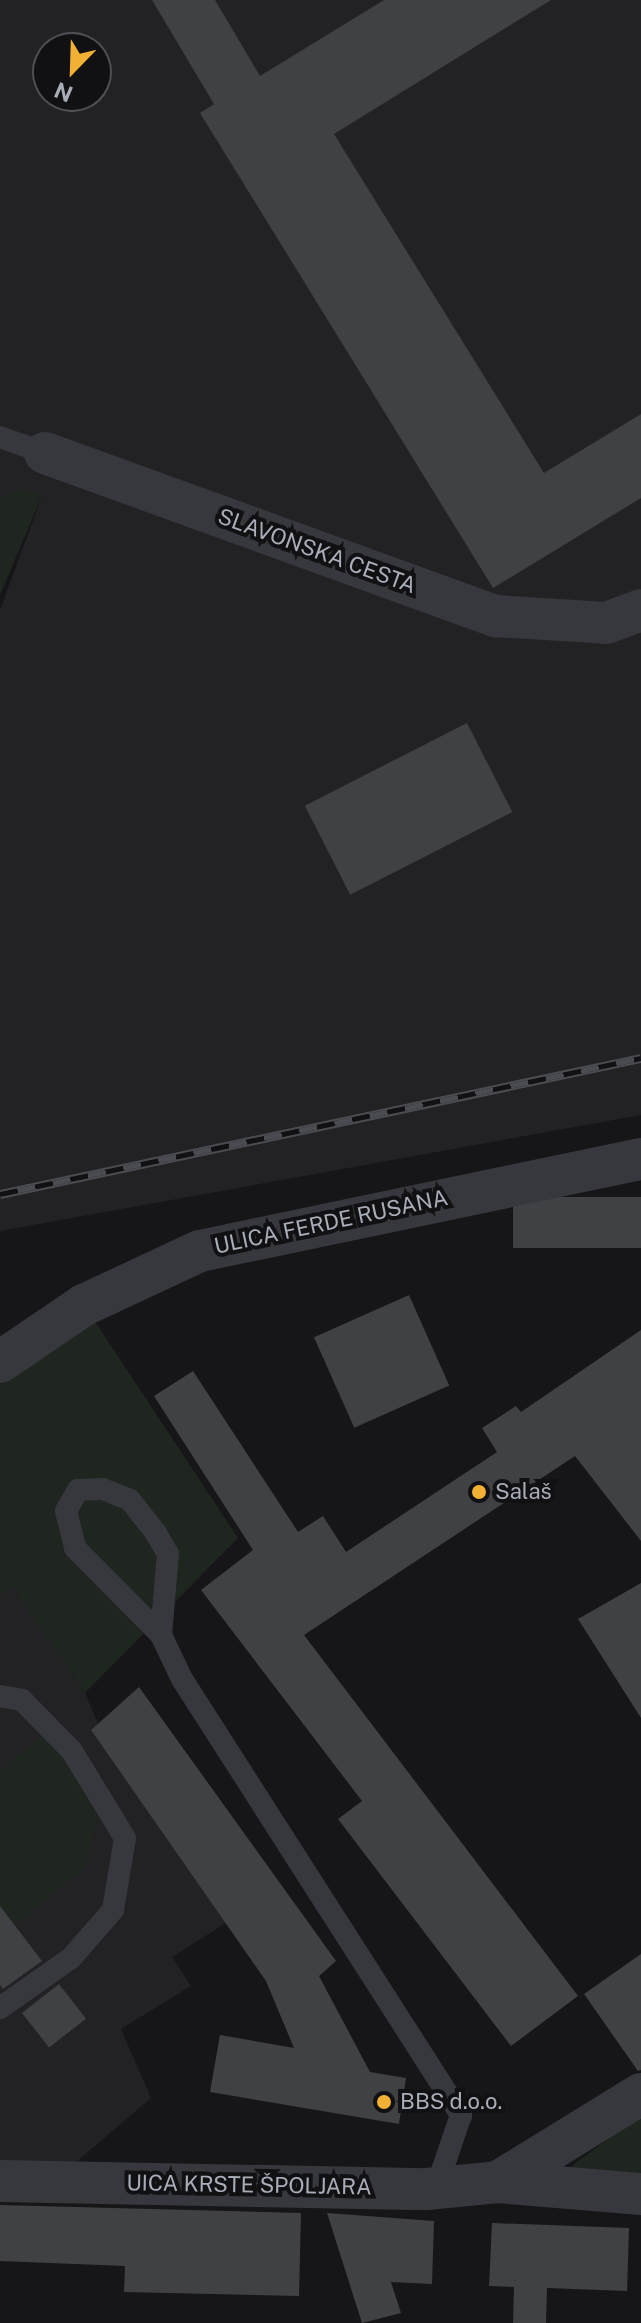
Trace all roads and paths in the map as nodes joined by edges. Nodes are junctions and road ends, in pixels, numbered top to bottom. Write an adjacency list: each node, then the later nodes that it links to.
1 (0, 437): 2 (lane, SLAVONSKA CESTA)
2 (45, 453): 3 (street, SLAVONSKA CESTA)
3 (641, 610)
4 (641, 1159): 5 (street, ULICA FERDE RUSANA)
5 (0, 1362)
6 (161, 1635): 6 (lane); 12 (lane)
7 (0, 1696): 8 (lane)
8 (0, 2008)
9 (641, 2094): 11 (street, UICA KRSTE ŠPOLJARA)
10 (0, 2181): 12 (street, UICA KRSTE ŠPOLJARA)
11 (498, 2182): 12 (street, UICA KRSTE ŠPOLJARA); 13 (street, UICA KRSTE ŠPOLJARA)
12 (436, 2188)
13 (641, 2194)

